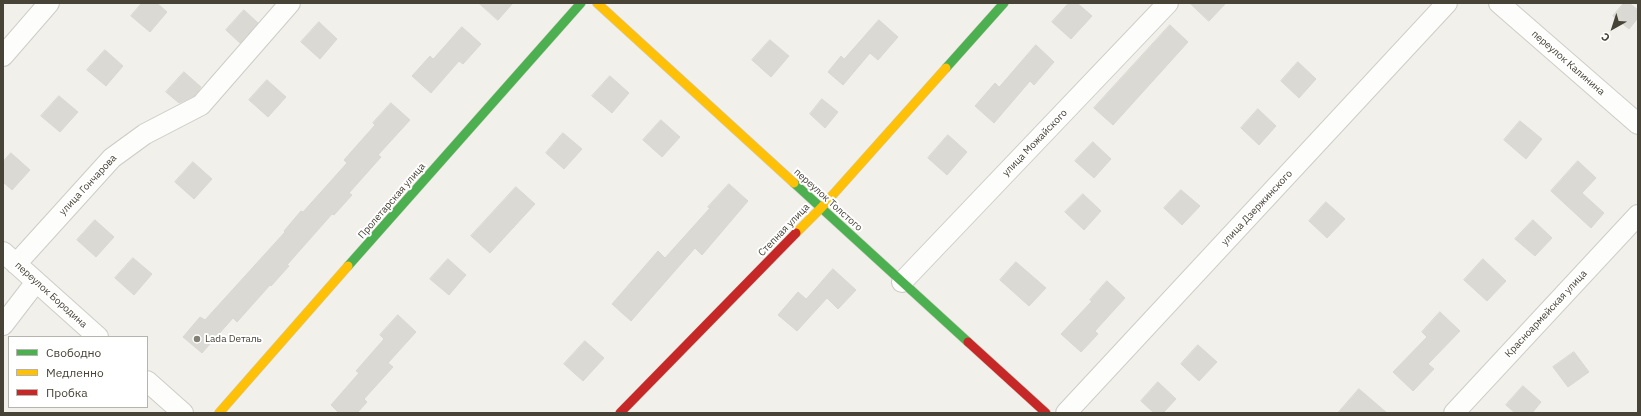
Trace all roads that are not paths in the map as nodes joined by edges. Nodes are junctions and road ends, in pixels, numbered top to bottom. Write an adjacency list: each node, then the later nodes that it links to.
1 (49, 3): 9 (street)
2 (290, 3): 13 (street, улица Гончарова)
3 (581, 3): 20 (street, Пролетарская улица)
4 (597, 3): 11 (street, переулок Толстого)
5 (1004, 3): 11 (street, Степная улица)
6 (1168, 3): 15 (street, улица Можайского)
7 (1447, 3): 23 (street, улица Дзержинского)
8 (1499, 3): 10 (street, переулок Калинина)
9 (3, 56)
10 (1638, 124)
11 (821, 208): 15 (street, переулок Толстого); 21 (street, Степная улица)
12 (1638, 215): 24 (street, Красноармейская улица)
13 (10, 258): 14 (street, переулок Бородина)
14 (36, 282): 16 (street); 17 (street, переулок Бородина)
15 (902, 282): 22 (street, переулок Толстого)
16 (3, 325)
17 (97, 336)
18 (148, 382): 19 (street)
19 (183, 413)
20 (219, 413)
21 (620, 413)
22 (1046, 413)
23 (1066, 413)
24 (1454, 413)

